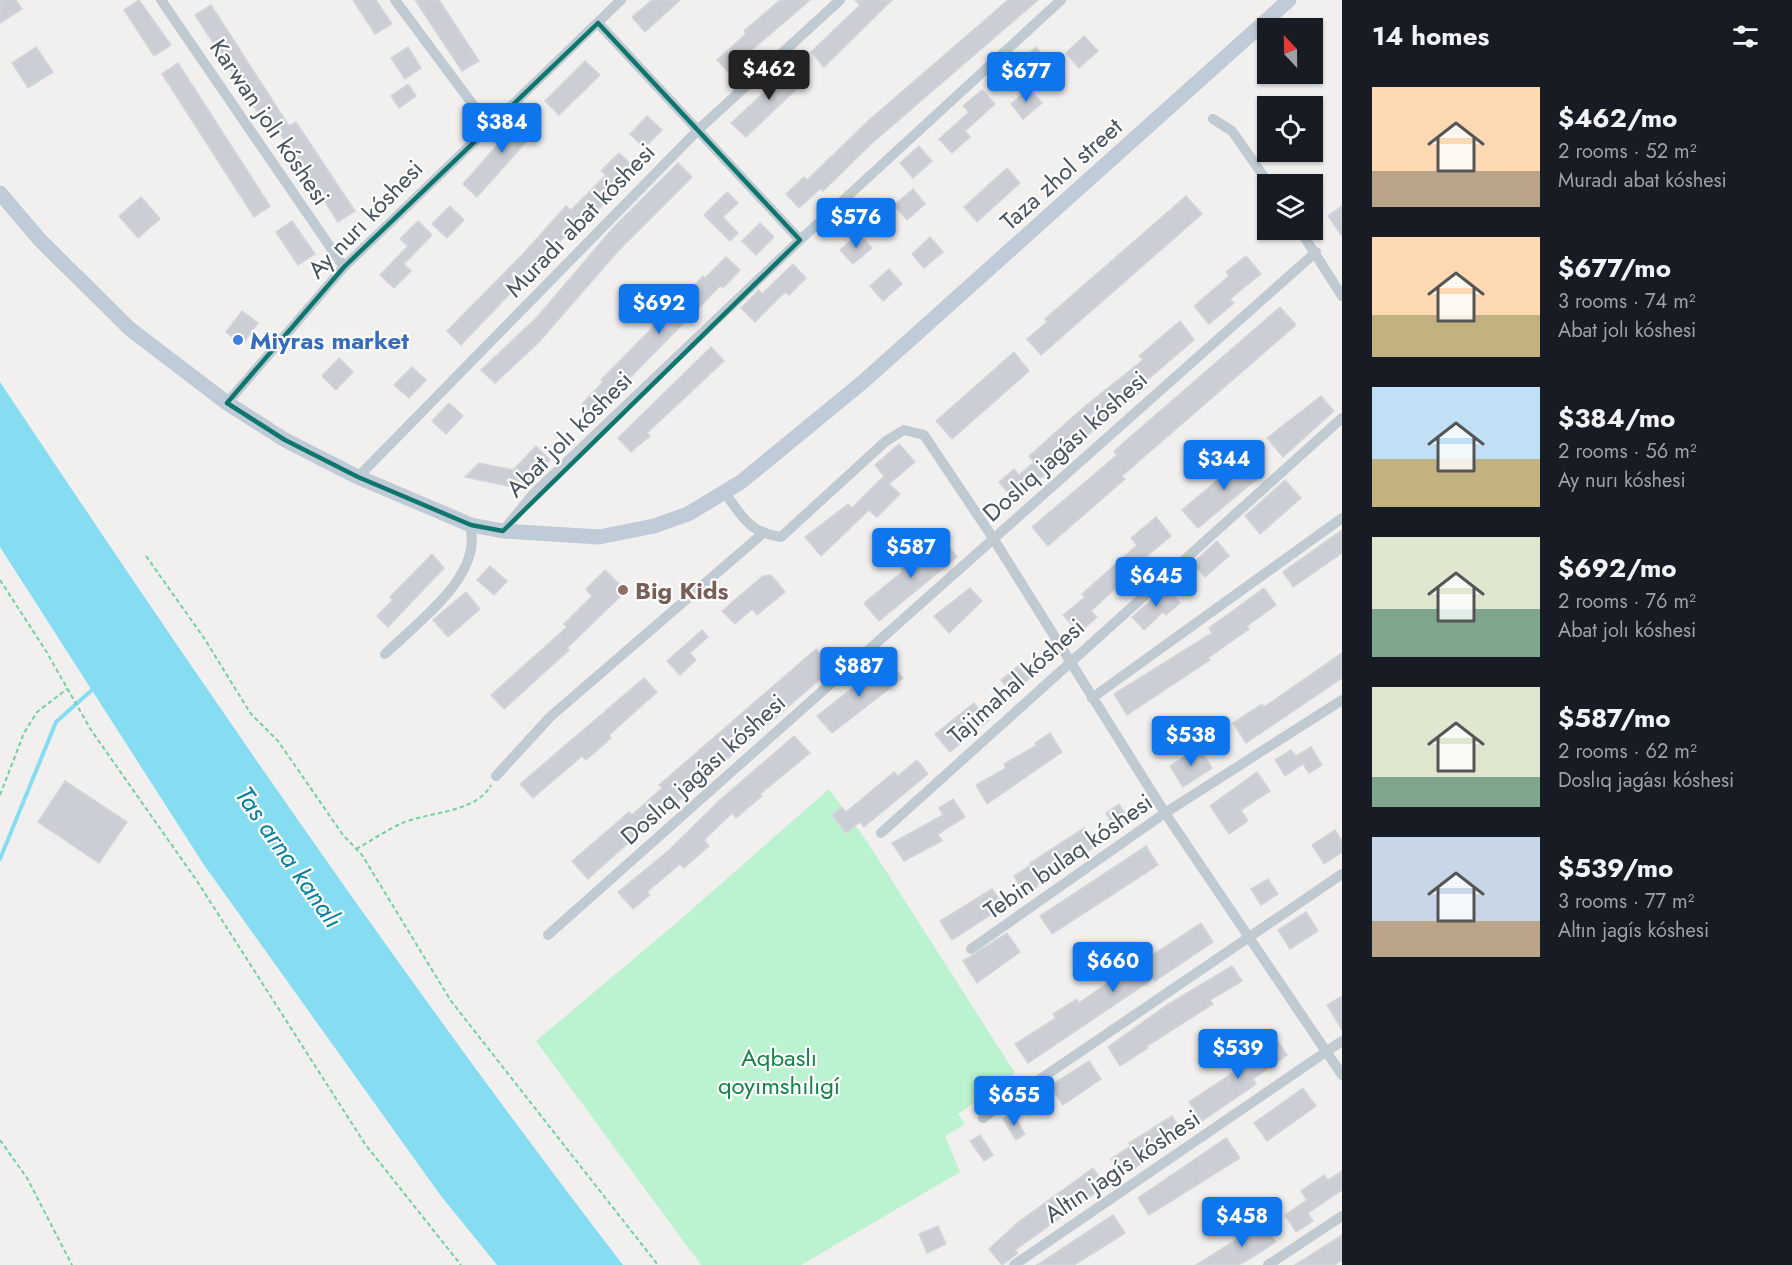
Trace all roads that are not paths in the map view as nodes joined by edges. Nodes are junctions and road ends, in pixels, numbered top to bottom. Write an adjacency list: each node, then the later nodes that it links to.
1 (161, 0): 16 (street, Karwan jolı kóshesi)
2 (395, 0): 9 (street)
3 (840, 0): 10 (street, Muradı abat kóshesi)
4 (1061, 0): 13 (street, Abat jolı kóshesi)
5 (1289, 0): 21 (main road, Taza zhol street)
6 (617, 2): 7 (street, Ay nurı kóshesi)
7 (598, 23): 9 (street, Ay nurı kóshesi); 10 (street)
8 (1213, 119): 11 (street)
9 (488, 125): 16 (street, Ay nurı kóshesi)
10 (699, 129): 13 (street); 20 (street, Muradı abat kóshesi)
11 (1262, 174)
12 (0, 193): 18 (main road, Taza zhol street)
13 (800, 240): 24 (street, Abat jolı kóshesi)
14 (1307, 240): 15 (street)
15 (1316, 252): 17 (street); 26 (street, Doslıq jaǵası kóshesi)
16 (344, 267): 18 (street, Ay nurı kóshesi)
17 (1342, 296)
18 (227, 403): 20 (main road, Taza zhol street)
19 (1342, 418): 28 (street, Tajimahal kóshesi)
20 (358, 477): 23 (main road, Taza zhol street)
21 (724, 492): 24 (main road, Taza zhol street); 25 (street)
22 (1342, 518): 29 (street)
23 (471, 525): 24 (main road, Taza zhol street); 27 (street)
24 (503, 531)
25 (762, 534): 26 (street); 31 (street)
26 (993, 538): 28 (street); 35 (street, Doslıq jaǵası kóshesi)
27 (385, 654)
28 (1068, 662): 29 (street); 33 (street, Tajimahal kóshesi)
29 (1092, 698): 32 (street)
30 (1342, 700): 32 (street, Tebin bulaq kóshesi)
31 (496, 776)
32 (1165, 813): 36 (street); 37 (street, Tebin bulaq kóshesi)
33 (881, 832)
34 (1342, 874): 36 (street)
35 (548, 935)
36 (1250, 936): 39 (street); 41 (street)
37 (971, 949)
38 (1342, 1041): 39 (street, Altın jaǵıs kóshesi)
39 (1326, 1051): 40 (street); 43 (street, Altın jaǵıs kóshesi)
40 (1342, 1075)
41 (983, 1118)
42 (1342, 1216): 44 (street)
43 (1014, 1265)
44 (1268, 1265)

